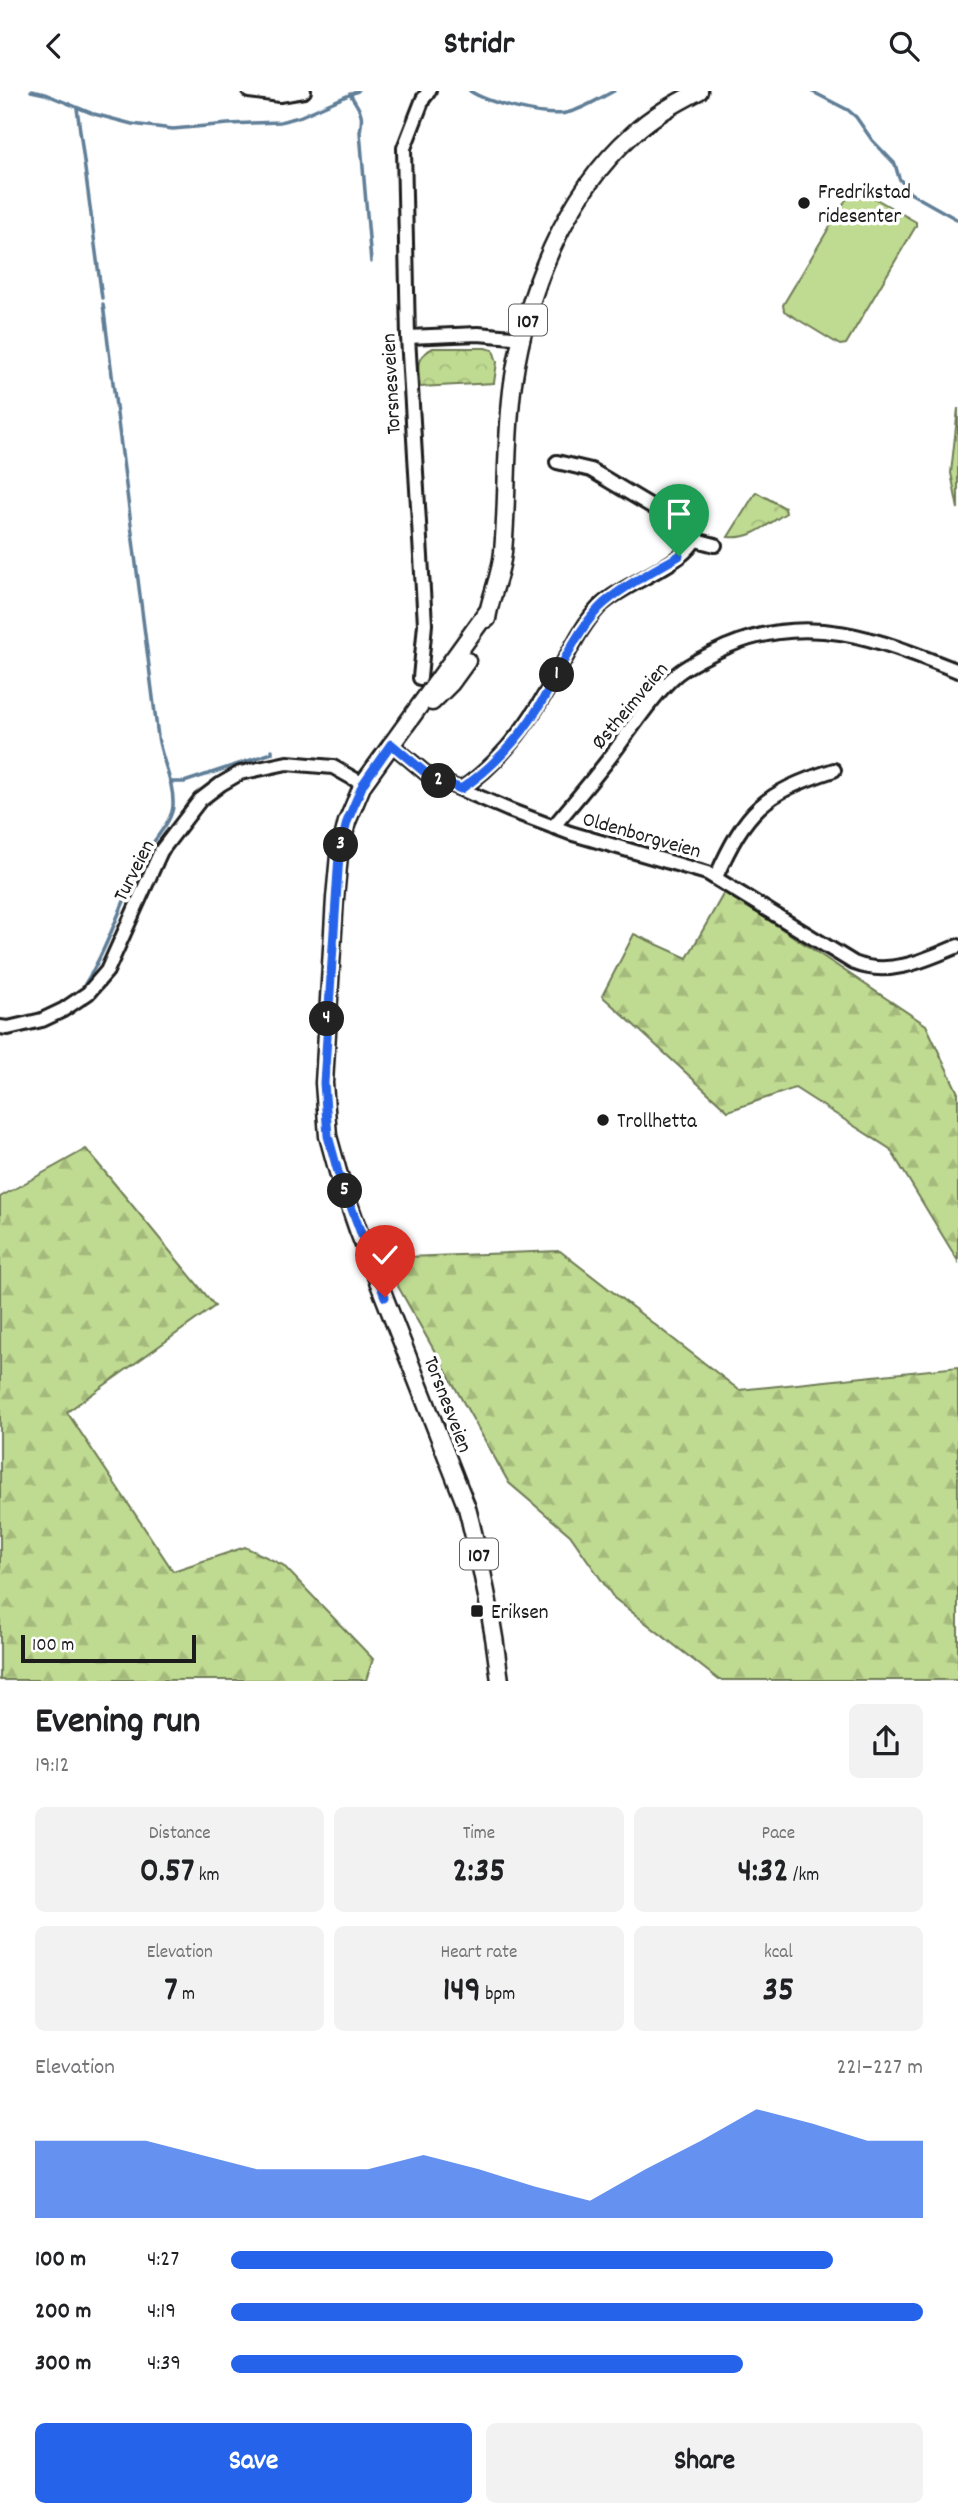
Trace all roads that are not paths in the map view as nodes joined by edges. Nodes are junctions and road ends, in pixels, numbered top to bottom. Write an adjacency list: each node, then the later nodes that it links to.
1 (249, 91): 2 (street)
2 (304, 91)
3 (429, 91): 5 (street, Torsnesveien)
4 (699, 91): 6 (main road, Torsnesveien / 107)
5 (408, 337): 6 (street); 11 (street, Torsnesveien)
6 (523, 338): 12 (main road, Torsnesveien / 107)
7 (557, 462): 8 (street)
8 (692, 539): 9 (street); 15 (street)
9 (715, 545)
10 (958, 671): 16 (street, Østheimveien)
11 (420, 678)
12 (391, 744): 14 (main road, Torsnesveien / 107); 15 (street, Oldenborgveien)
13 (834, 770): 17 (street)
14 (363, 784): 19 (street, Turveien); 20 (main road, Torsnesveien / 107)
15 (461, 789): 16 (street, Oldenborgveien)
16 (553, 827): 17 (street, Oldenborgveien)
17 (716, 877): 18 (street, Oldenborgveien)
18 (958, 946)
19 (0, 1027)
20 (500, 1681)

